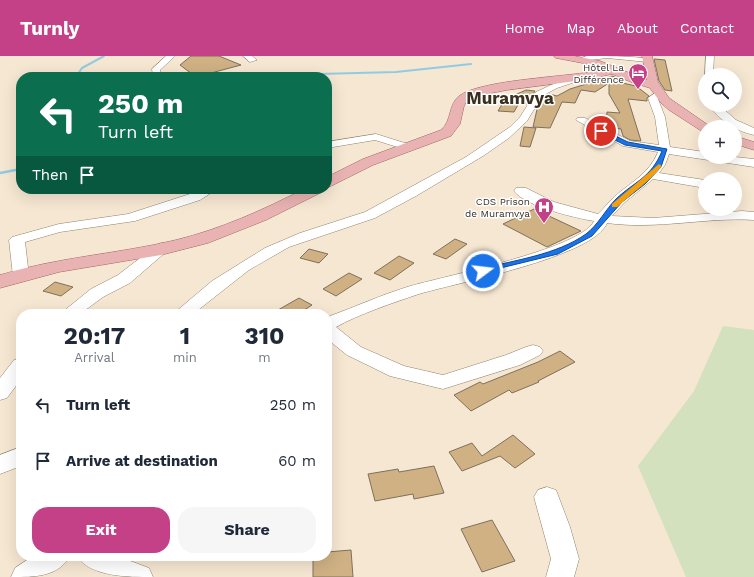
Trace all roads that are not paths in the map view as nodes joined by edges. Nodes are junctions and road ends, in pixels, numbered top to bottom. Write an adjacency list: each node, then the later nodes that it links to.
1 (171, 56): 8 (street)
2 (559, 56): 5 (main road)
3 (710, 56): 6 (street)
4 (647, 58): 5 (street); 10 (main road)
5 (582, 59): 7 (main road)
6 (709, 68)
7 (615, 70): 9 (main road); 10 (main road)
8 (156, 72)
9 (581, 77): 18 (main road); 35 (street)
10 (656, 89): 13 (main road); 19 (street)
11 (719, 112): 14 (street)
12 (581, 120): 19 (street)
13 (698, 123)
14 (754, 132)
15 (742, 142): 17 (main road)
16 (332, 144): 18 (street)
17 (754, 146)
18 (407, 147): 24 (main road)
19 (665, 150): 20 (street); 23 (street)
20 (698, 155)
21 (742, 161): 22 (street)
22 (754, 163)
23 (651, 175): 25 (street); 30 (street)
24 (332, 180)
25 (698, 183)
26 (521, 191): 30 (street)
27 (201, 194): 32 (street)
28 (306, 194): 31 (main road)
29 (754, 216): 30 (street)
30 (602, 218): 36 (street)
31 (162, 248): 32 (main road); 34 (street)
32 (21, 276): 33 (main road)
33 (0, 282)
34 (76, 309)
35 (188, 309)
36 (332, 322)
37 (332, 333): 38 (street)
38 (533, 351)
39 (16, 372): 40 (street)
40 (0, 393)
41 (16, 458): 42 (street)
42 (0, 465)
43 (546, 497): 48 (street)
44 (49, 561): 46 (street)
45 (99, 561): 47 (street)
46 (25, 577)
47 (139, 577)
48 (560, 577)

